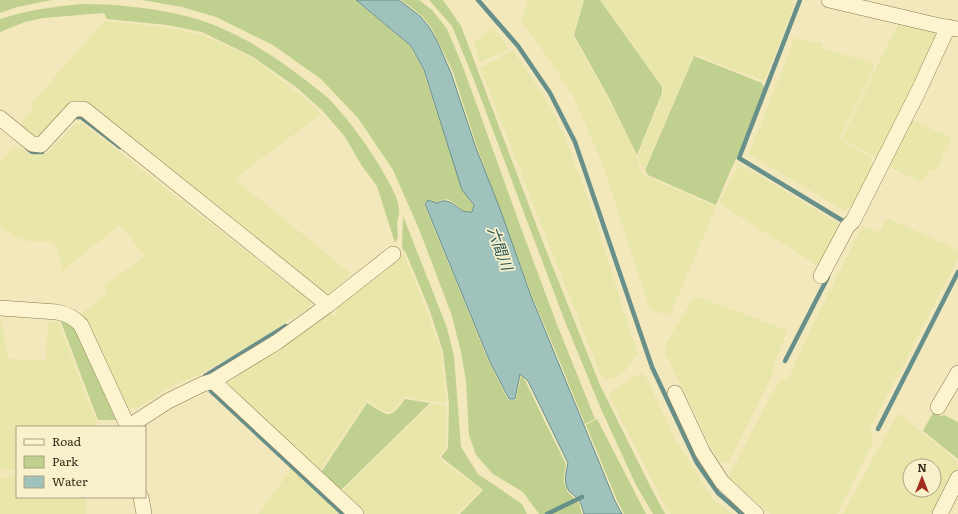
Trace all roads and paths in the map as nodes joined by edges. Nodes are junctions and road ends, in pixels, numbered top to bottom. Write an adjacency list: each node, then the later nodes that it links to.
1 (829, 0): 2 (street)
2 (953, 28): 5 (street)
3 (0, 118): 6 (street)
4 (393, 254): 6 (street)
5 (821, 276)
6 (328, 305): 9 (street)
7 (0, 308): 12 (street)
8 (958, 373): 11 (street)
9 (209, 382): 13 (street); 17 (street)
10 (675, 393): 18 (street)
11 (938, 407)
12 (128, 426)
13 (130, 426)
14 (958, 478): 19 (street)
15 (141, 498): 16 (street)
16 (144, 514)
17 (356, 514)
18 (756, 514)
19 (940, 514)

